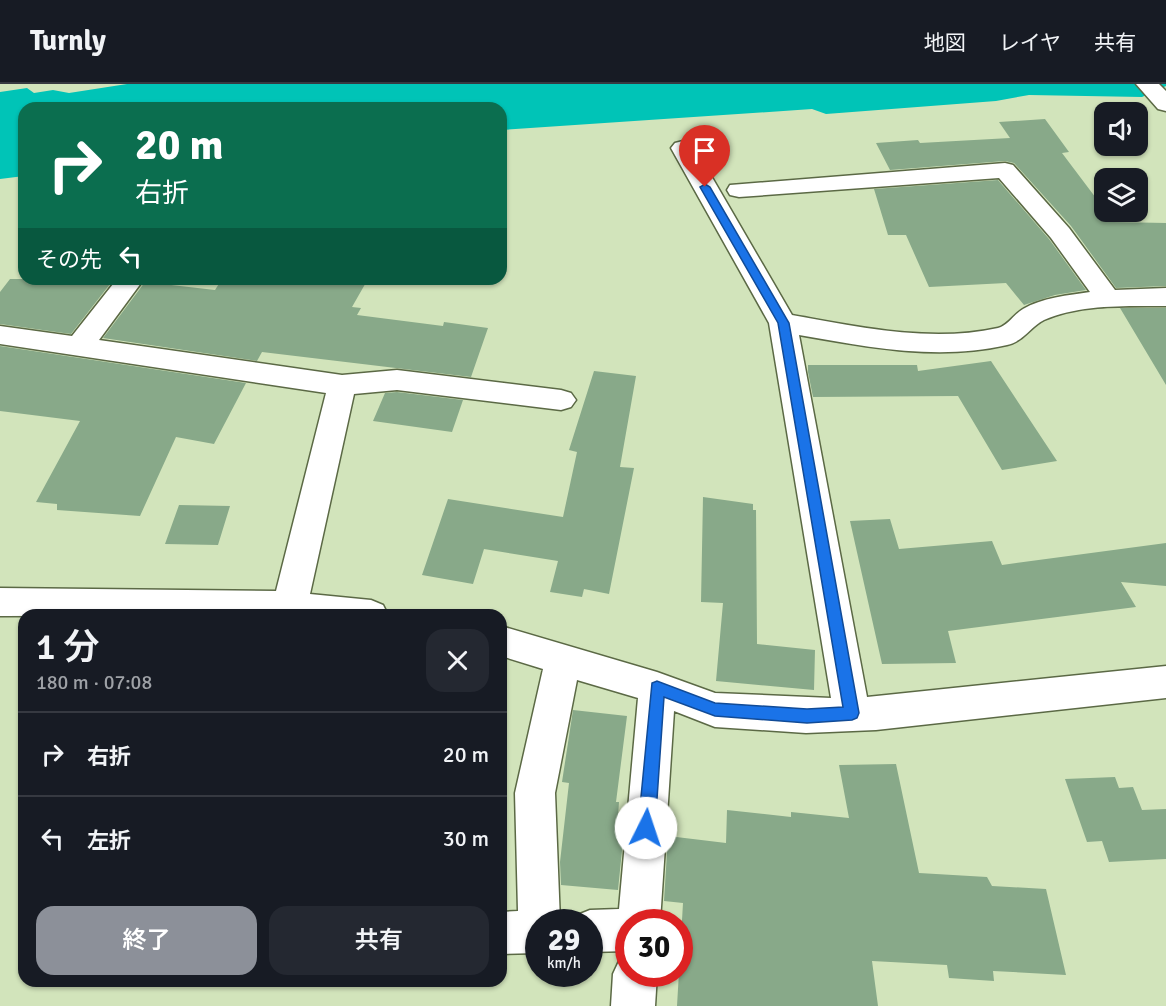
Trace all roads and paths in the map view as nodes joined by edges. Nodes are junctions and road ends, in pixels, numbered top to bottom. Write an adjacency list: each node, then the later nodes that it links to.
1 (1147, 84): 2 (street)
2 (1166, 104)
3 (683, 148): 8 (street)
4 (739, 190): 6 (street)
5 (126, 285): 10 (street)
6 (1107, 297): 7 (street); 8 (street)
7 (1166, 297)
8 (783, 323): 20 (street)
9 (0, 335): 10 (street)
10 (79, 346): 11 (street)
11 (342, 385): 12 (street); 14 (street)
12 (561, 400)
13 (0, 602): 14 (street)
14 (290, 606): 15 (street)
15 (317, 609)
16 (507, 643): 17 (street)
17 (563, 660): 19 (street); 21 (street)
18 (1166, 682): 20 (street)
19 (657, 688): 20 (street); 22 (street)
20 (852, 713)
21 (539, 909)
22 (640, 909)
23 (525, 932): 24 (street)
24 (507, 933)
25 (634, 987): 26 (street)
26 (633, 1006)

